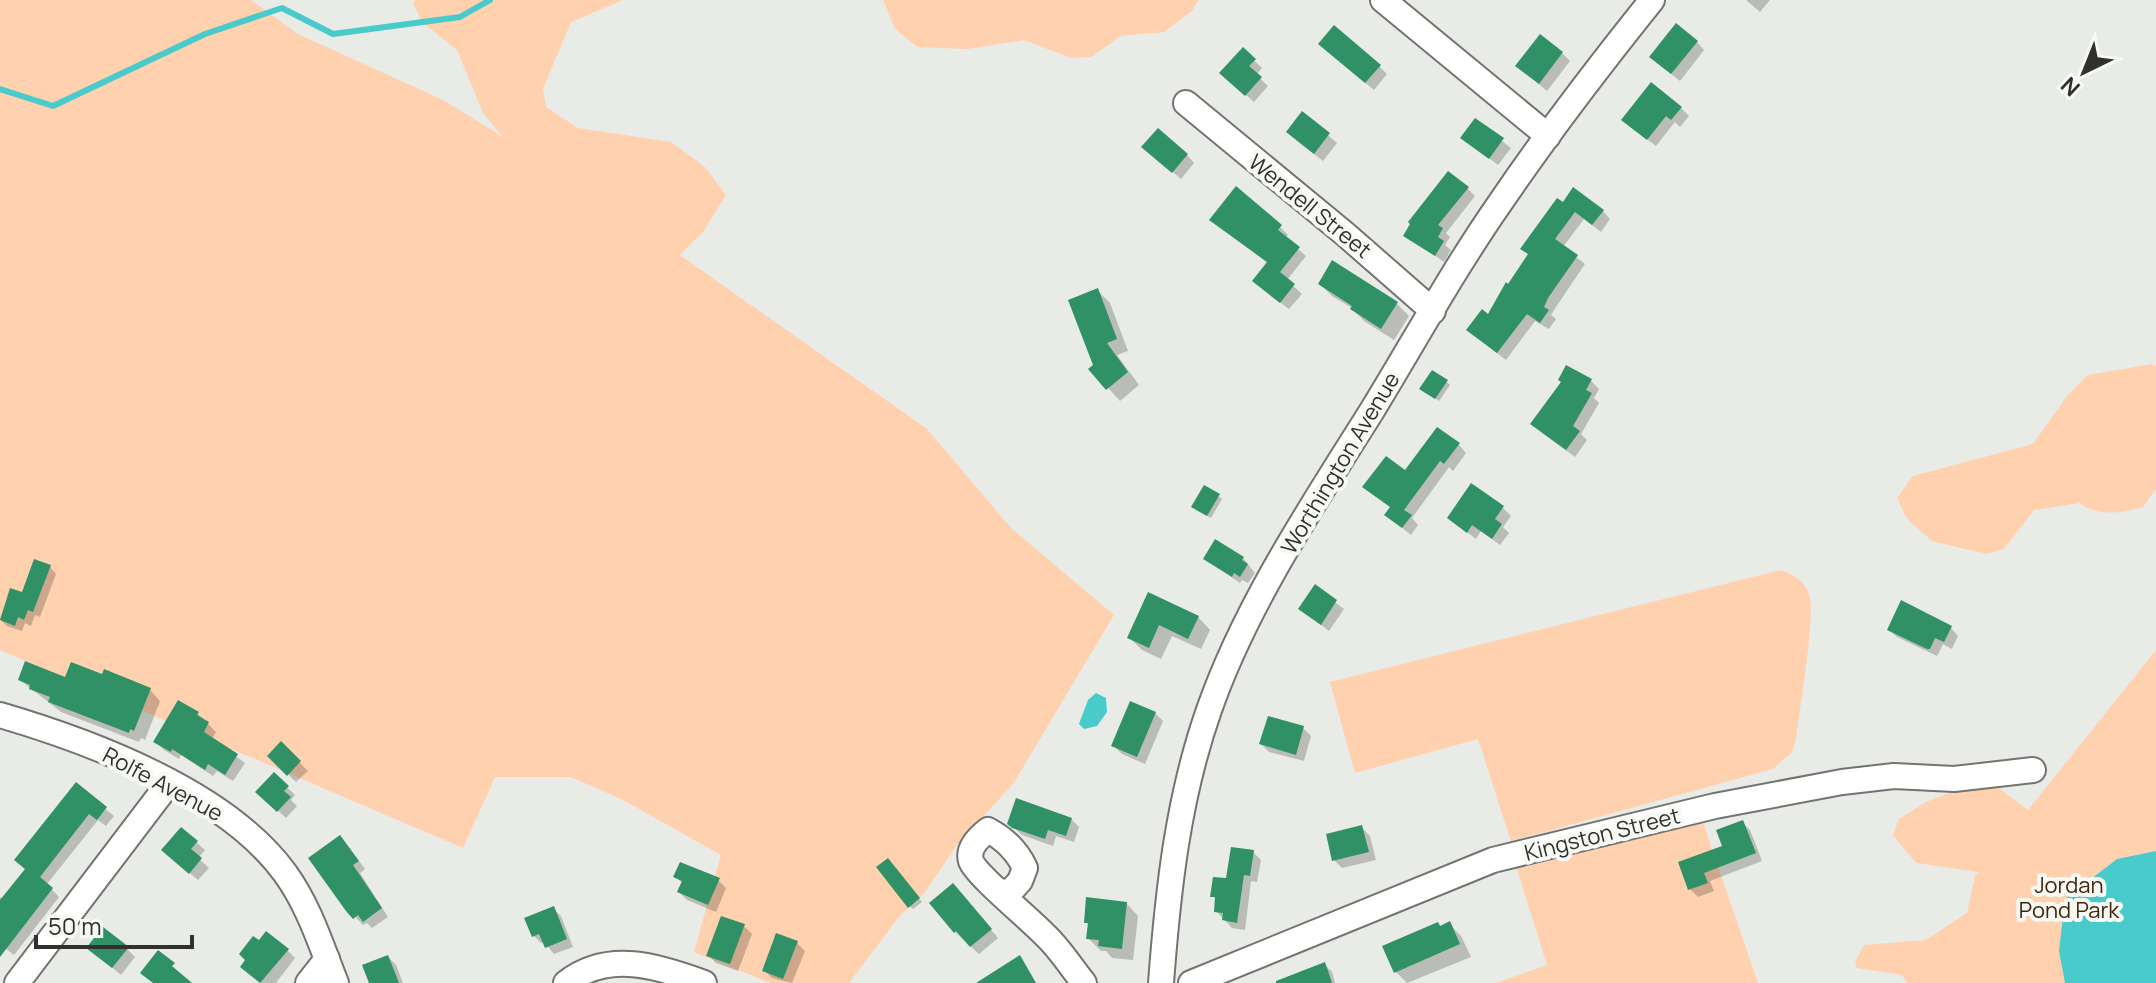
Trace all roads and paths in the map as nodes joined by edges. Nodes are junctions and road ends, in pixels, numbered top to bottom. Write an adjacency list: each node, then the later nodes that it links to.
1 (1383, 0): 4 (street)
2 (1652, 0): 4 (street, Worthington Avenue)
3 (1186, 103): 5 (street, Wendell Street)
4 (1548, 136): 5 (street, Worthington Avenue)
5 (1433, 311): 17 (street, Worthington Avenue)
6 (0, 715): 8 (street, Rolfe Avenue)
7 (2033, 770): 18 (street, Kingston Street)
8 (169, 783): 10 (street, Rolfe Avenue); 11 (street)
9 (999, 892): 16 (street)
10 (327, 959): 12 (street); 13 (street, Rolfe Avenue)
11 (17, 983)
12 (308, 983)
13 (336, 983)
14 (566, 983): 15 (street)
15 (704, 983)
16 (1084, 983)
17 (1161, 983)
18 (1191, 983)

